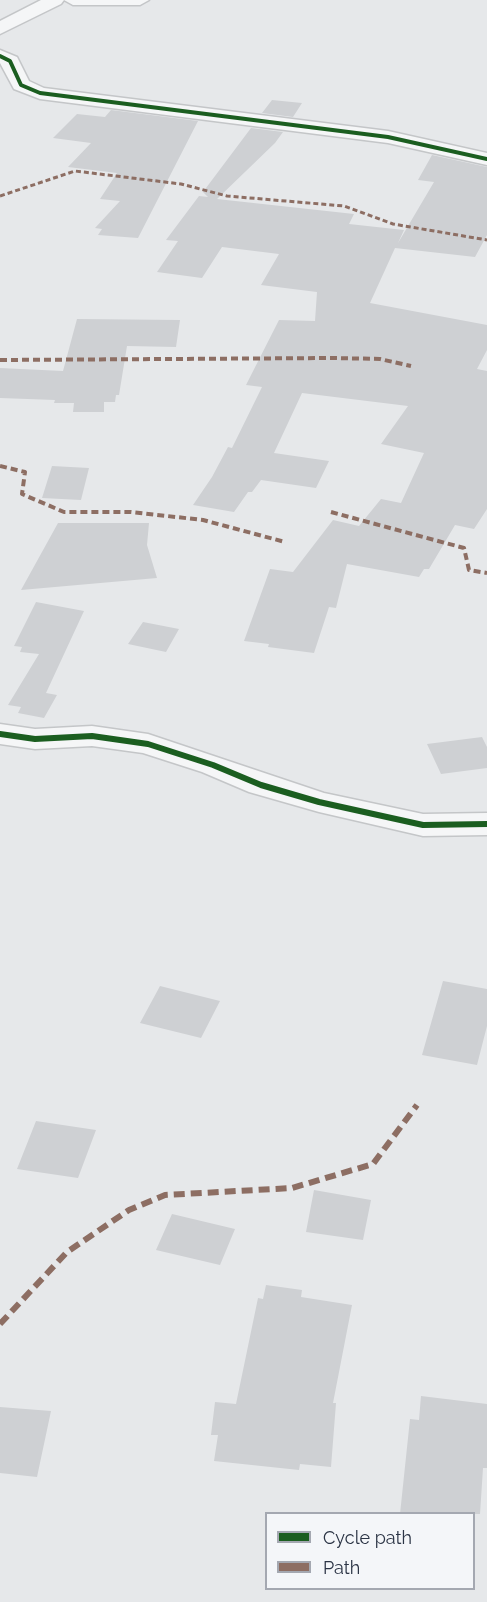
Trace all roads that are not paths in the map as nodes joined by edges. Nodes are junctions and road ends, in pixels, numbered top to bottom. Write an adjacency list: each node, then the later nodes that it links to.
1 (55, 0): 4 (street)
2 (73, 0): 3 (street)
3 (140, 0)
4 (0, 28)
5 (0, 56): 6 (street)
6 (487, 159)
7 (0, 734): 8 (street)
8 (487, 824)

